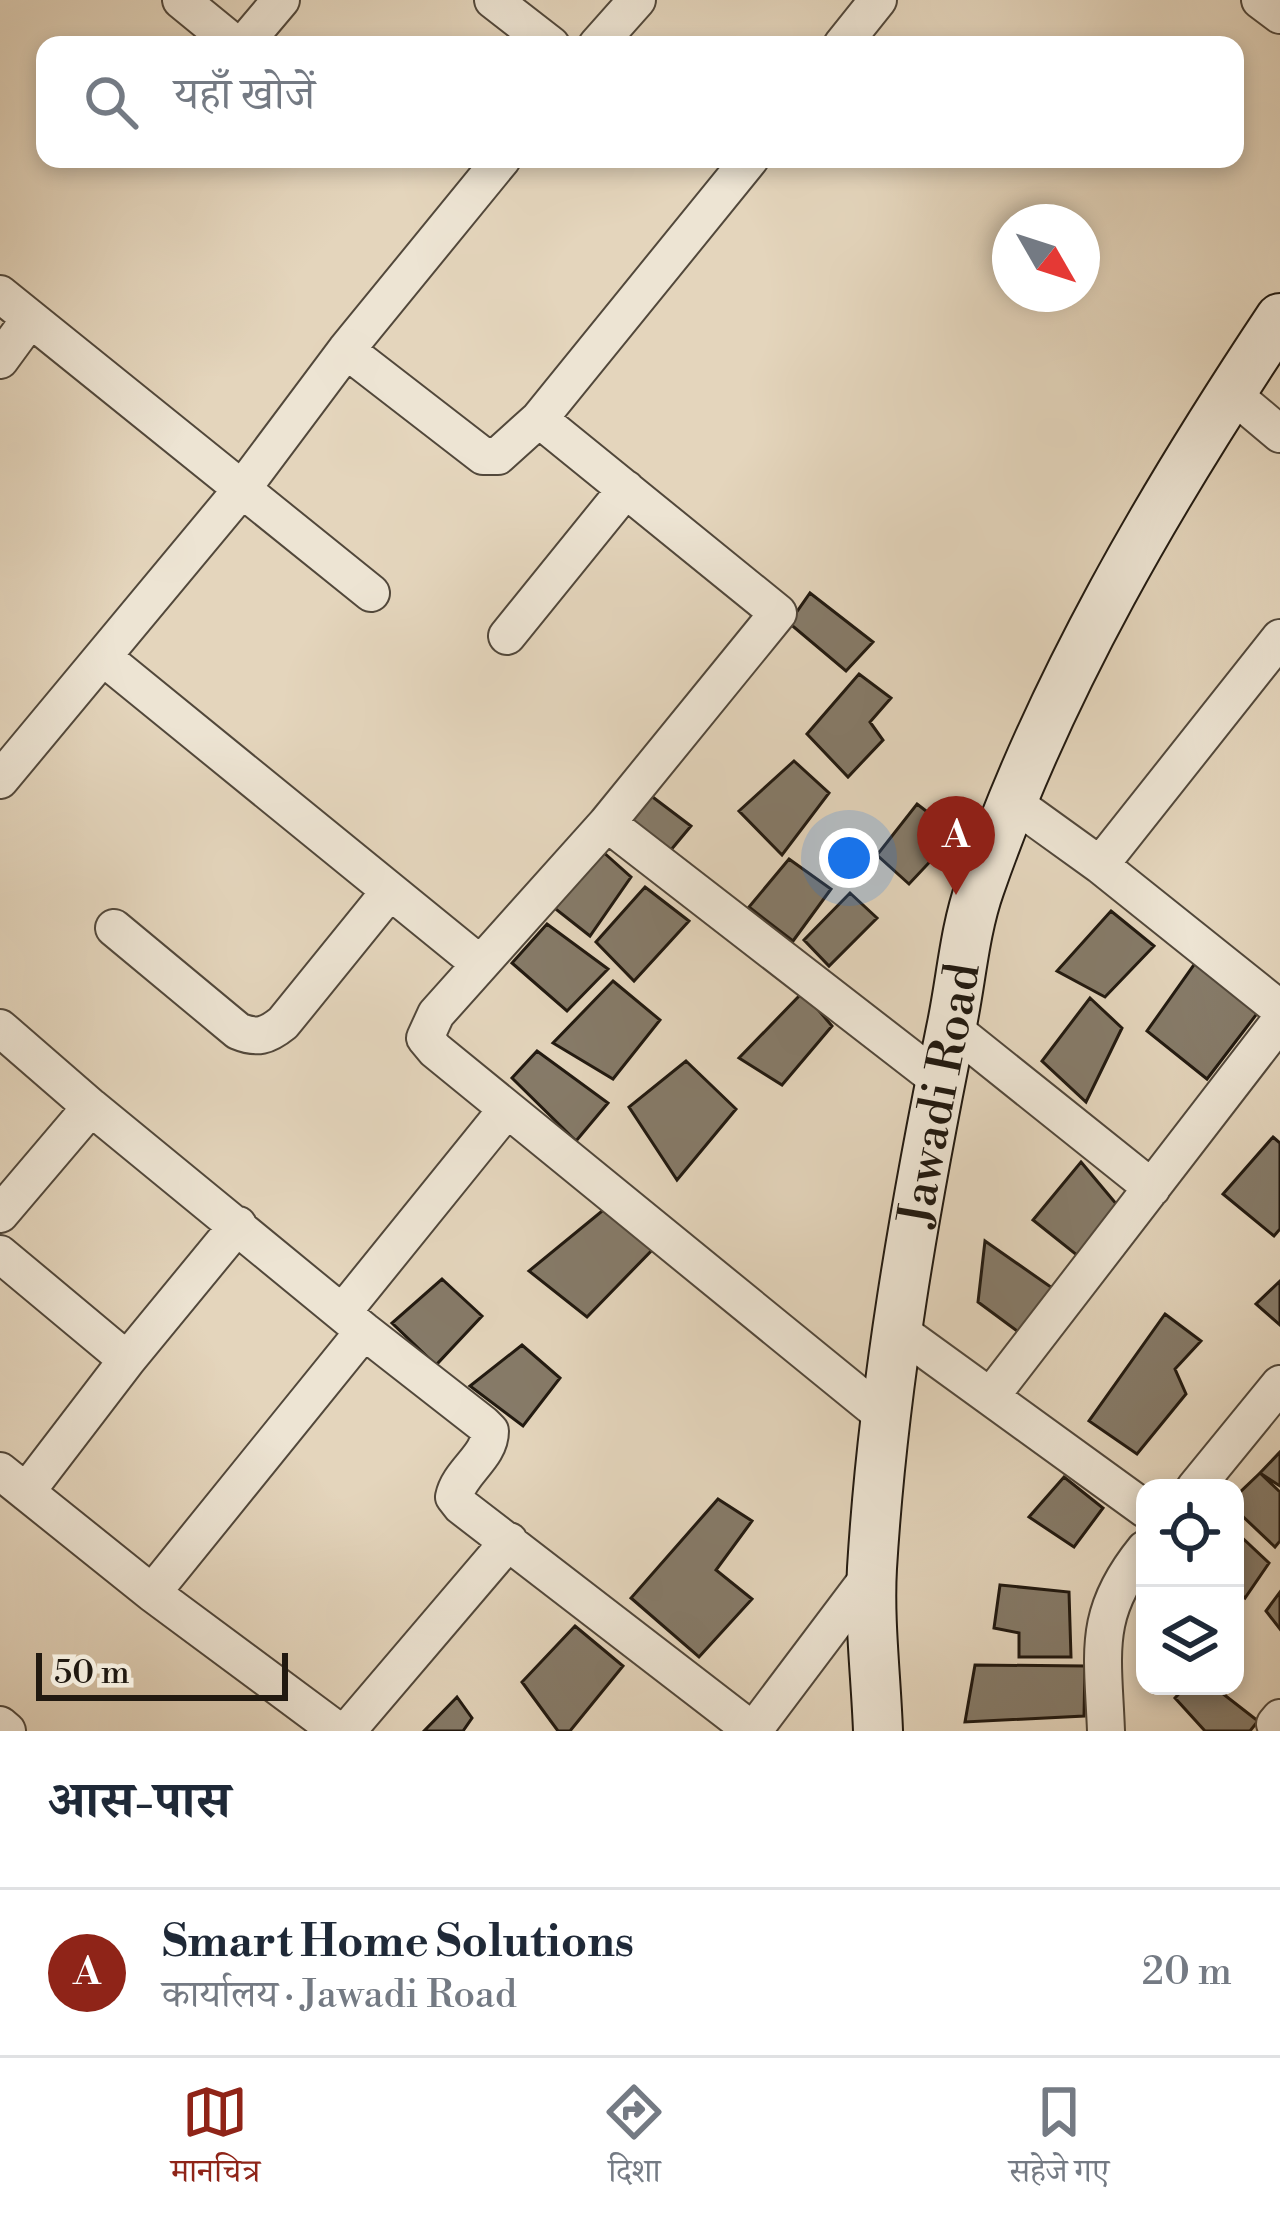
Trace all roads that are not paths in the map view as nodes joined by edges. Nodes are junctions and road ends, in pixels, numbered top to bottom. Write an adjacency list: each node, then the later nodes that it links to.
1 (181, 0): 8 (street)
2 (281, 0): 9 (street)
3 (493, 0): 10 (street)
4 (637, 0): 11 (street)
5 (878, 0): 12 (street)
6 (1260, 0): 7 (street)
7 (1280, 15)
8 (228, 36)
9 (248, 36)
10 (539, 36)
11 (605, 36)
12 (849, 36)
13 (495, 168): 18 (street)
14 (743, 168): 21 (street)
15 (0, 294): 17 (street)
16 (1280, 318): 20 (street, Jawadi Road)
17 (31, 319): 19 (street); 23 (street)
18 (346, 350): 21 (street); 23 (street)
19 (0, 360)
20 (1230, 392): 22 (street); 30 (street, Jawadi Road)
21 (539, 419): 24 (street)
22 (1280, 434)
23 (242, 489): 25 (street); 28 (street)
24 (626, 489): 26 (street); 31 (street)
25 (371, 593)
26 (507, 636)
27 (1280, 638): 32 (street)
28 (104, 657): 29 (street); 33 (street)
29 (0, 780)
30 (1014, 802): 32 (street); 38 (street, Jawadi Road)
31 (607, 823): 35 (street); 39 (street)
32 (1100, 866): 36 (street)
33 (390, 892): 34 (street); 35 (street)
34 (114, 928)
35 (480, 964): 41 (street)
36 (1279, 1008): 42 (street)
37 (0, 1028): 40 (street)
38 (952, 1028): 39 (street, Jawadi Road); 42 (street)
39 (940, 1081): 47 (street, Jawadi Road)
40 (91, 1107): 43 (street); 44 (street)
41 (508, 1109): 46 (street); 51 (street)
42 (1152, 1187): 50 (street)
43 (0, 1214)
44 (238, 1225): 46 (street); 48 (street)
45 (0, 1254): 48 (street)
46 (353, 1322): 55 (street); 58 (street)
47 (898, 1330): 50 (street); 51 (street, Jawadi Road)
48 (128, 1360): 53 (street)
49 (1278, 1392): 52 (street)
50 (991, 1396): 54 (street)
51 (886, 1417): 57 (street, Jawadi Road)
52 (1203, 1479)
53 (13, 1481): 58 (street)
54 (1136, 1502)
55 (509, 1541): 62 (street); 63 (street)
56 (1136, 1562): 65 (street)
57 (872, 1573): 63 (street); 64 (street, Jawadi Road)
58 (152, 1593): 61 (street)
59 (0, 1725): 60 (street)
60 (7, 1731)
61 (338, 1731)
62 (347, 1731)
63 (753, 1731)
64 (878, 1731)
65 (1106, 1731)

